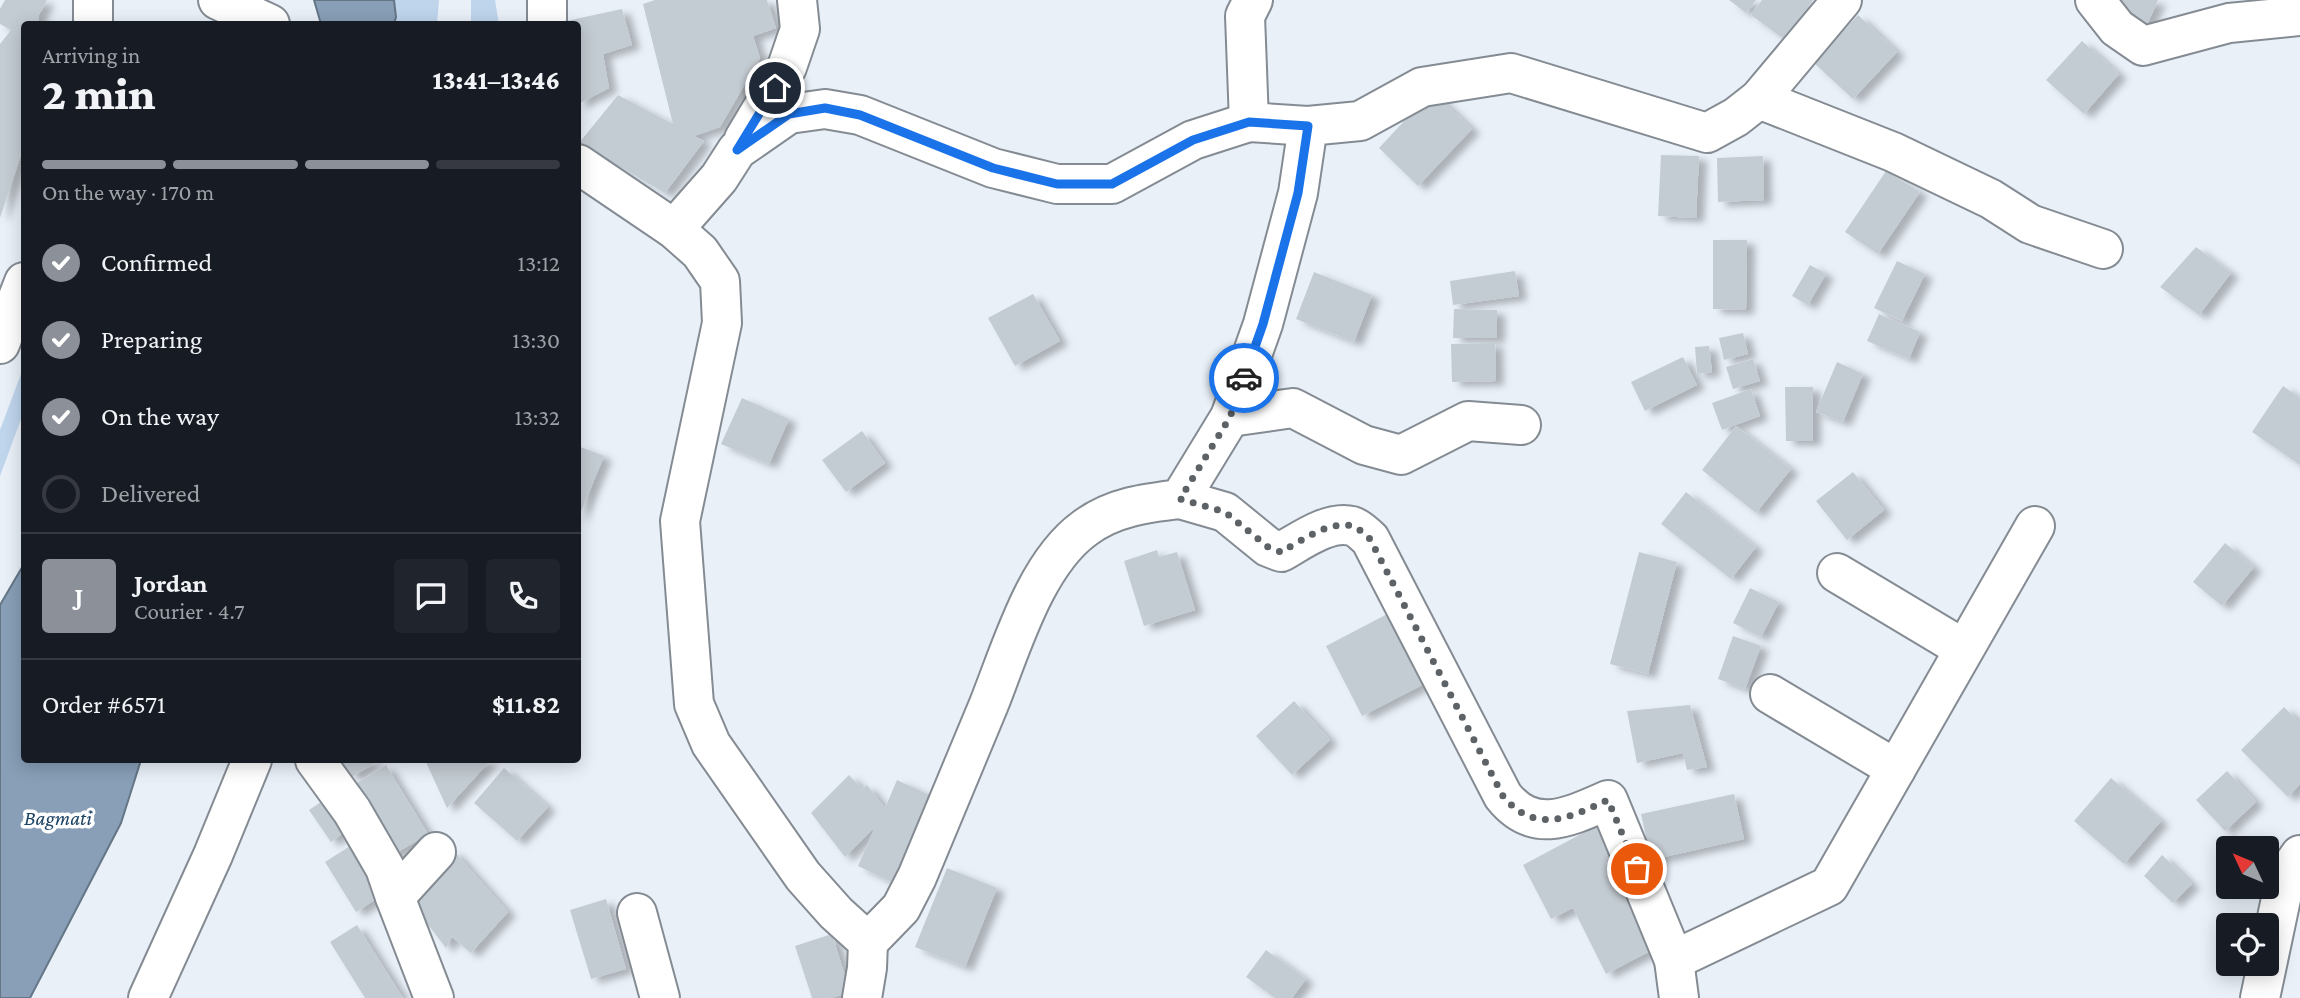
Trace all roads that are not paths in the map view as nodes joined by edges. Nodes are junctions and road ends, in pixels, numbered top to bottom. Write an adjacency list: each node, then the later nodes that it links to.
1 (93, 0): 9 (street)
2 (218, 0): 10 (street)
3 (547, 0): 11 (street)
4 (797, 0): 15 (street)
5 (1253, 0): 13 (street)
6 (1842, 0): 12 (street)
7 (2095, 0): 8 (street)
8 (2300, 16)
9 (93, 21)
10 (264, 21)
11 (547, 21)
12 (1759, 99): 14 (street); 18 (street)
13 (1249, 122): 14 (street); 15 (street)
14 (1308, 126): 21 (street)
15 (737, 150): 17 (street)
16 (581, 166): 17 (street)
17 (674, 229): 35 (street)
18 (2103, 249)
19 (21, 290): 20 (street)
20 (0, 344)
21 (1230, 417): 22 (street); 23 (street)
22 (1521, 425)
23 (1180, 499): 35 (street); 36 (street)
24 (2035, 526): 26 (street)
25 (1837, 573): 26 (street)
26 (1964, 649): 30 (street)
27 (1770, 694): 30 (street)
28 (250, 763): 37 (street)
29 (316, 763): 33 (street)
30 (1896, 769): 36 (street)
31 (436, 852): 33 (street)
32 (2300, 855): 42 (street)
33 (395, 897): 38 (street)
34 (637, 913): 39 (street)
35 (867, 942): 40 (street)
36 (1674, 960): 41 (street)
37 (148, 998)
38 (434, 998)
39 (660, 998)
40 (862, 998)
41 (1679, 998)
42 (2260, 998)

